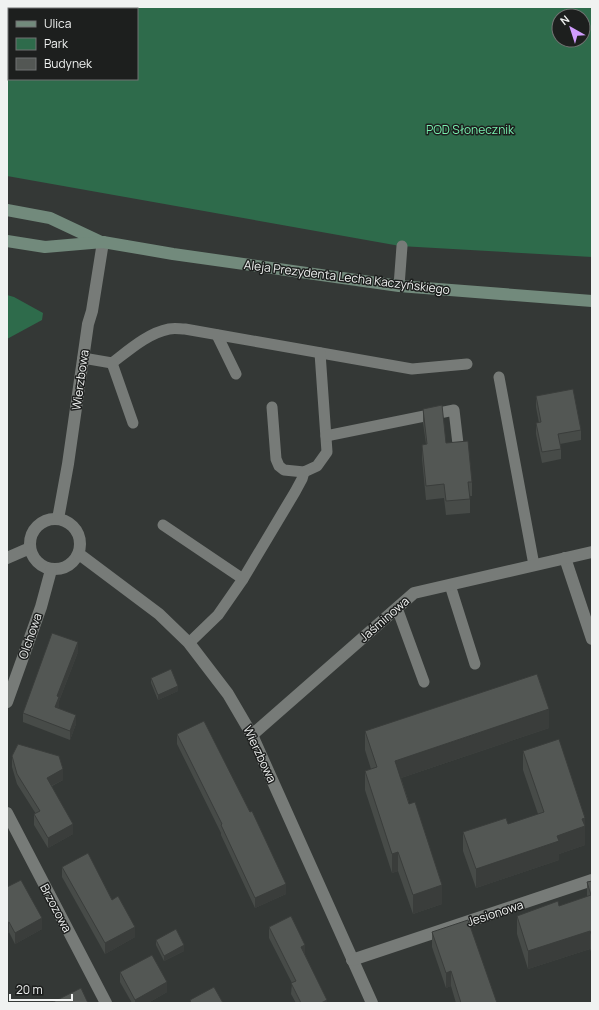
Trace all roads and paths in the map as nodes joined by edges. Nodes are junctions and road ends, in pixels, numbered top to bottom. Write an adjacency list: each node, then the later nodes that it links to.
1 (7, 210): 3 (main road, Aleja Prezydenta Lecha Kaczyńskiego)
2 (7, 241): 3 (main road, Aleja Prezydenta Lecha Kaczyńskiego)
3 (102, 242): 5 (main road, Aleja Prezydenta Lecha Kaczyńskiego); 9 (street, Wierzbowa)
4 (402, 246): 5 (lane)
5 (399, 286): 6 (main road, Aleja Prezydenta Lecha Kaczyńskiego)
6 (592, 301)
7 (217, 335): 8 (lane); 10 (lane); 12 (lane)
8 (320, 353): 11 (lane); 16 (lane)
9 (83, 358): 10 (lane); 19 (street, Wierzbowa)
10 (112, 363): 15 (lane)
11 (467, 364)
12 (236, 374)
13 (499, 377): 26 (lane)
14 (272, 407): 18 (lane)
15 (133, 423)
16 (326, 436): 17 (lane); 18 (lane)
17 (458, 444)
18 (304, 472): 28 (lane)
19 (58, 519): 21 (street); 23 (street)
20 (163, 525): 28 (lane)
21 (30, 548): 24 (street); 27 (street)
22 (592, 552): 25 (street, Jaśminowa)
23 (79, 554): 27 (street); 32 (street, Wierzbowa)
24 (7, 558)
25 (564, 558): 26 (street, Jaśminowa); 31 (street)
26 (534, 565): 29 (street, Jaśminowa)
27 (51, 570): 35 (street, Olchowa)
28 (243, 579): 32 (lane)
29 (450, 585): 30 (street, Jaśminowa); 33 (lane)
30 (397, 608): 34 (lane); 36 (street, Jaśminowa)
31 (592, 639)
32 (189, 643): 36 (street, Wierzbowa)
33 (476, 664)
34 (424, 682)
35 (7, 702)
36 (252, 735): 39 (street, Wierzbowa)
37 (7, 813): 40 (street, Brzozowa)
38 (592, 880): 39 (street, Jesionowa)
39 (352, 960): 41 (street, Wierzbowa)
40 (106, 1003)
41 (372, 1003)

